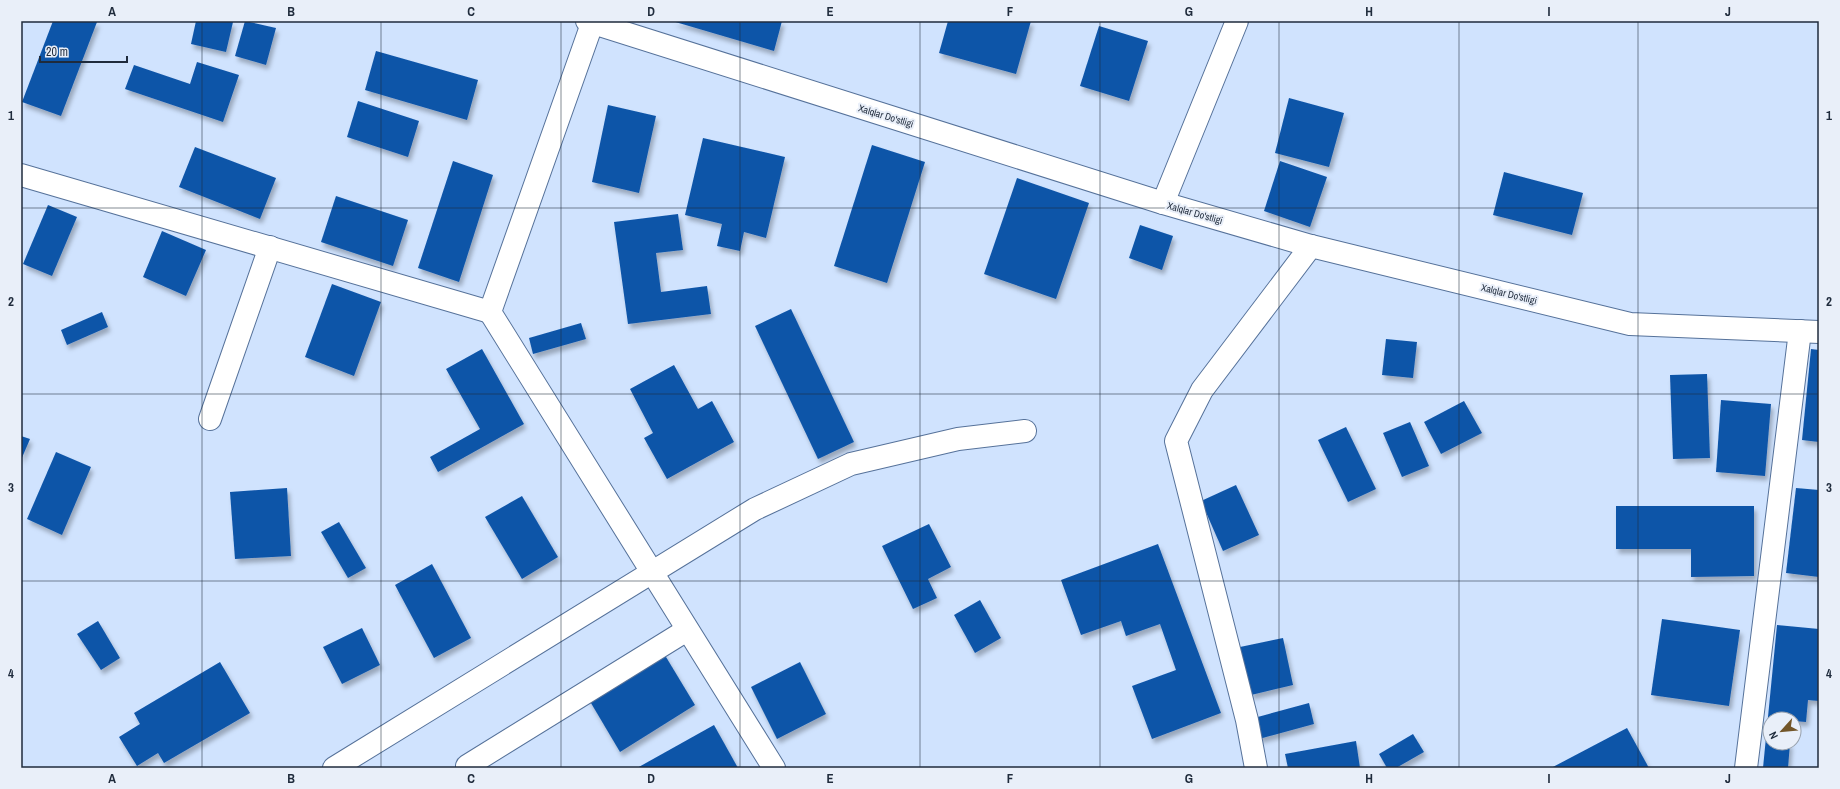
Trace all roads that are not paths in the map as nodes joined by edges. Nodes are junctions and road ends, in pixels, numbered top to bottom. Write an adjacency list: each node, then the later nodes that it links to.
1 (1237, 21): 4 (street)
2 (590, 22): 4 (street, Xalqlar Do'stligi); 7 (street)
3 (21, 175): 6 (street)
4 (1163, 203): 5 (street, Xalqlar Do'stligi)
5 (1311, 246): 8 (street, Xalqlar Do'stligi); 16 (street)
6 (270, 247): 7 (street); 9 (street)
7 (490, 312): 11 (street)
8 (1809, 331): 17 (street)
9 (210, 419)
10 (1025, 431): 11 (street)
11 (652, 574): 12 (street); 13 (street)
12 (687, 630): 14 (street); 15 (street)
13 (334, 768)
14 (468, 768)
15 (774, 768)
16 (1256, 768)
17 (1746, 768)

